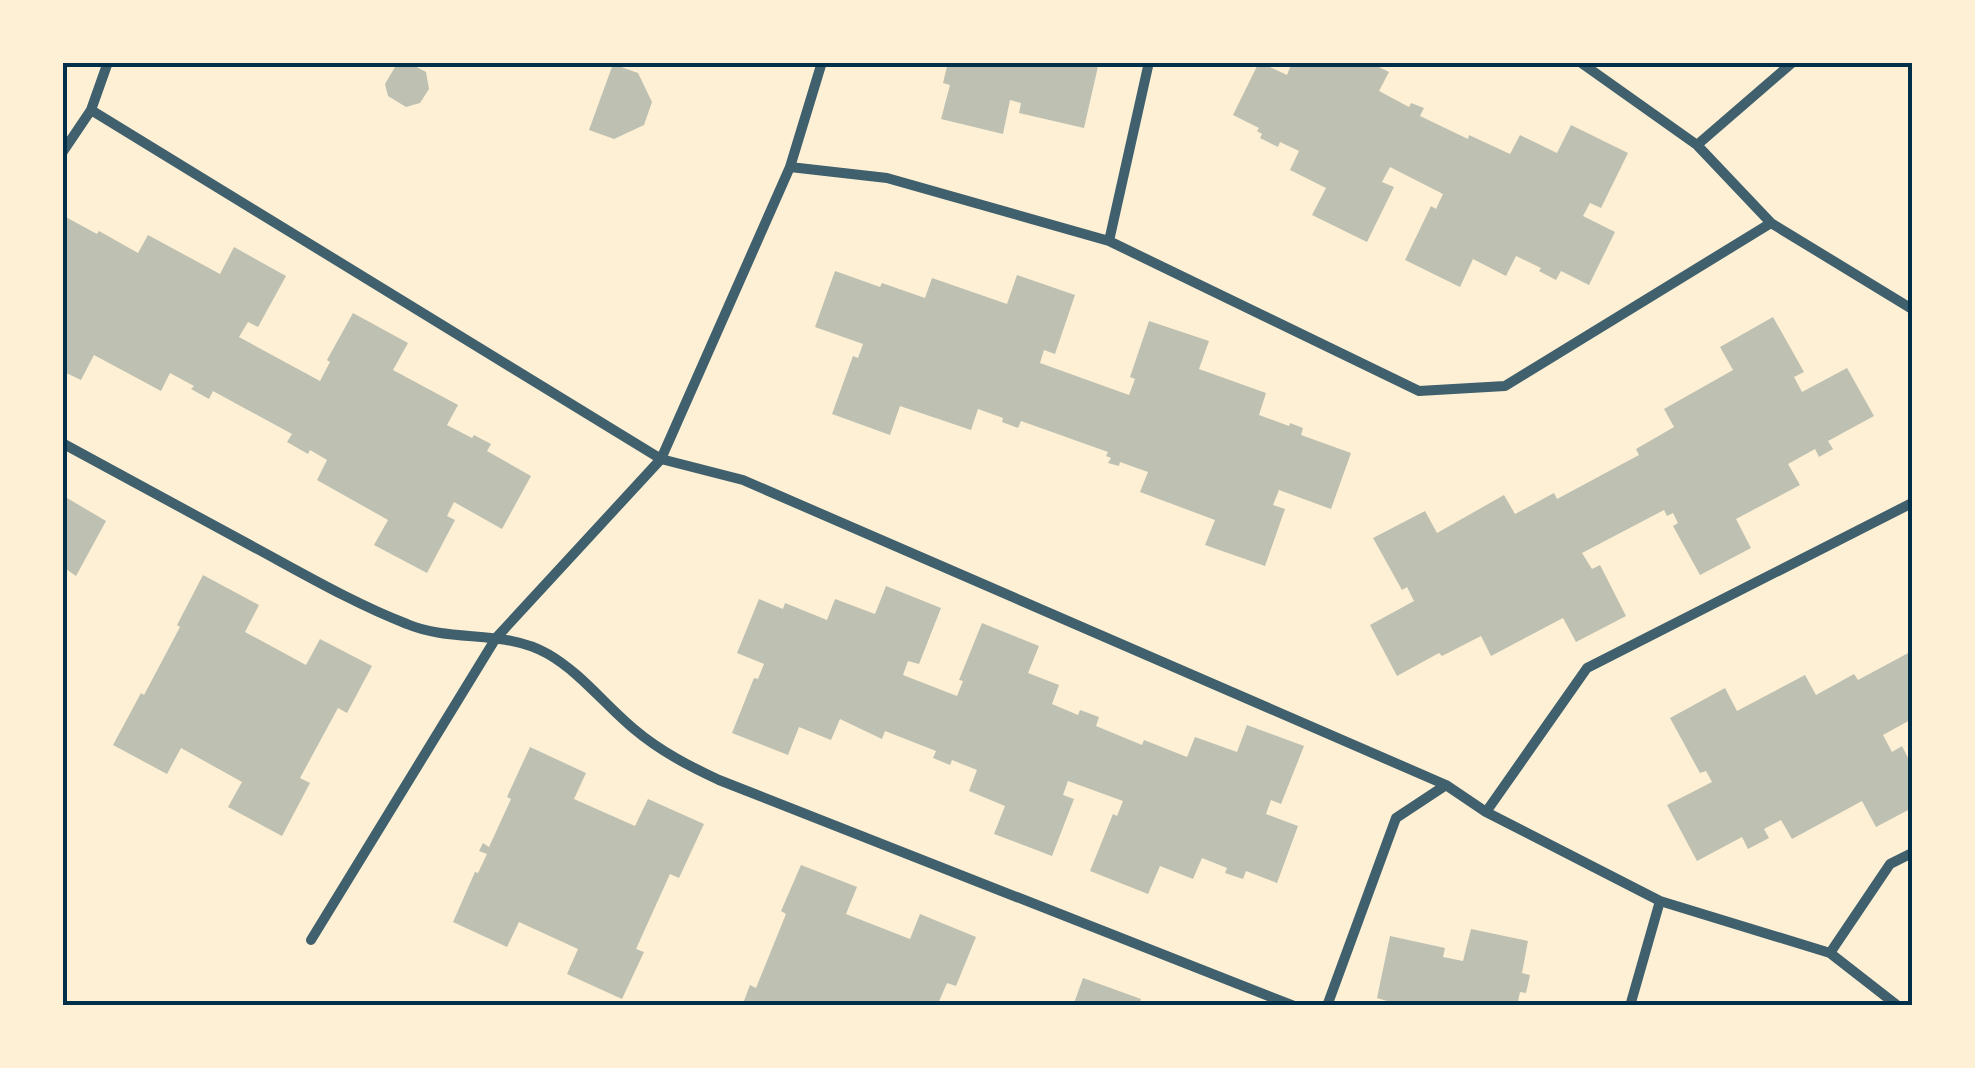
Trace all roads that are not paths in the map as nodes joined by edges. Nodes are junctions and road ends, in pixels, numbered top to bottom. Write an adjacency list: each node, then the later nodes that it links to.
1 (822, 62): 9 (street)
2 (1150, 62): 11 (street)
3 (1580, 62): 7 (street)
4 (1793, 62): 7 (street)
5 (104, 64): 6 (street)
6 (91, 110): 8 (street); 14 (street)
7 (1697, 145): 10 (street)
8 (62, 153)
9 (790, 167): 11 (street); 14 (street)
10 (1770, 223): 11 (street); 12 (street)
11 (1109, 242)
12 (1912, 309)
13 (62, 442): 16 (street)
14 (661, 459): 16 (street); 17 (street)
15 (1912, 503): 18 (street)
16 (496, 638): 21 (street); 23 (street)
17 (1446, 785): 18 (street); 24 (street)
18 (1486, 812): 20 (street)
19 (1912, 853): 22 (street)
20 (1660, 901): 22 (street); 25 (street)
21 (310, 940)
22 (1830, 953): 26 (street)
23 (1294, 1006)
24 (1327, 1006)
25 (1630, 1006)
26 (1898, 1006)

